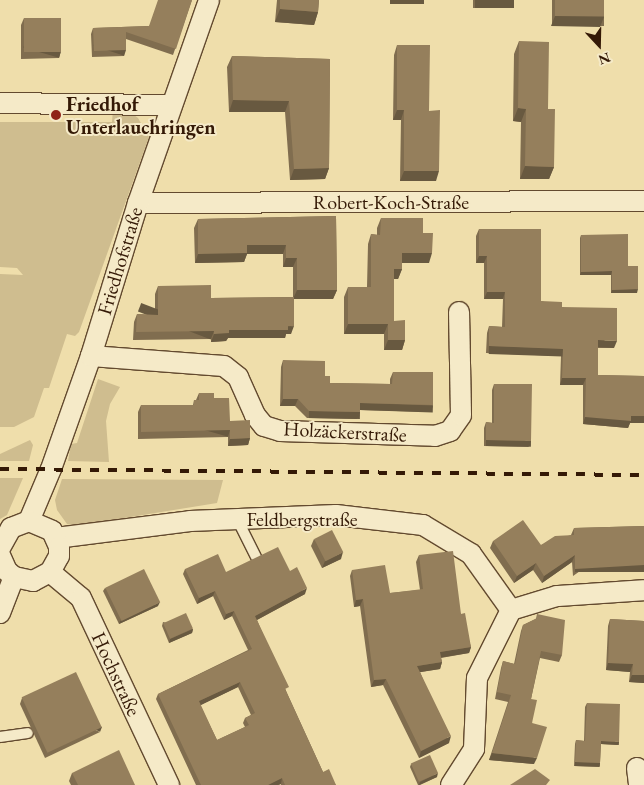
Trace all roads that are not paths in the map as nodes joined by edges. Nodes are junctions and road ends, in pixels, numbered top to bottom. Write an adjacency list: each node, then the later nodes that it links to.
1 (208, 0): 3 (street, Friedhofstraße)
2 (0, 103): 3 (street)
3 (171, 105): 5 (street, Friedhofstraße)
4 (644, 201): 5 (street, Robert-Koch-Straße)
5 (138, 203): 7 (street, Friedhofstraße)
6 (459, 312): 7 (street, Holzäckerstraße)
7 (91, 356): 9 (street, Friedhofstraße)
8 (237, 520): 10 (street, Feldbergstraße); 13 (lane); 17 (street, Feldbergstraße)
9 (29, 521): 10 (street); 11 (street)
10 (56, 538): 14 (street)
11 (1, 540)
12 (0, 555): 15 (street)
13 (256, 557)
14 (50, 572): 15 (street); 21 (street, Hochstraße)
15 (14, 577): 18 (street)
16 (644, 590): 17 (street)
17 (511, 610): 22 (street)
18 (0, 613)
19 (28, 733): 20 (lane)
20 (0, 737)
21 (169, 785)
22 (452, 785)

